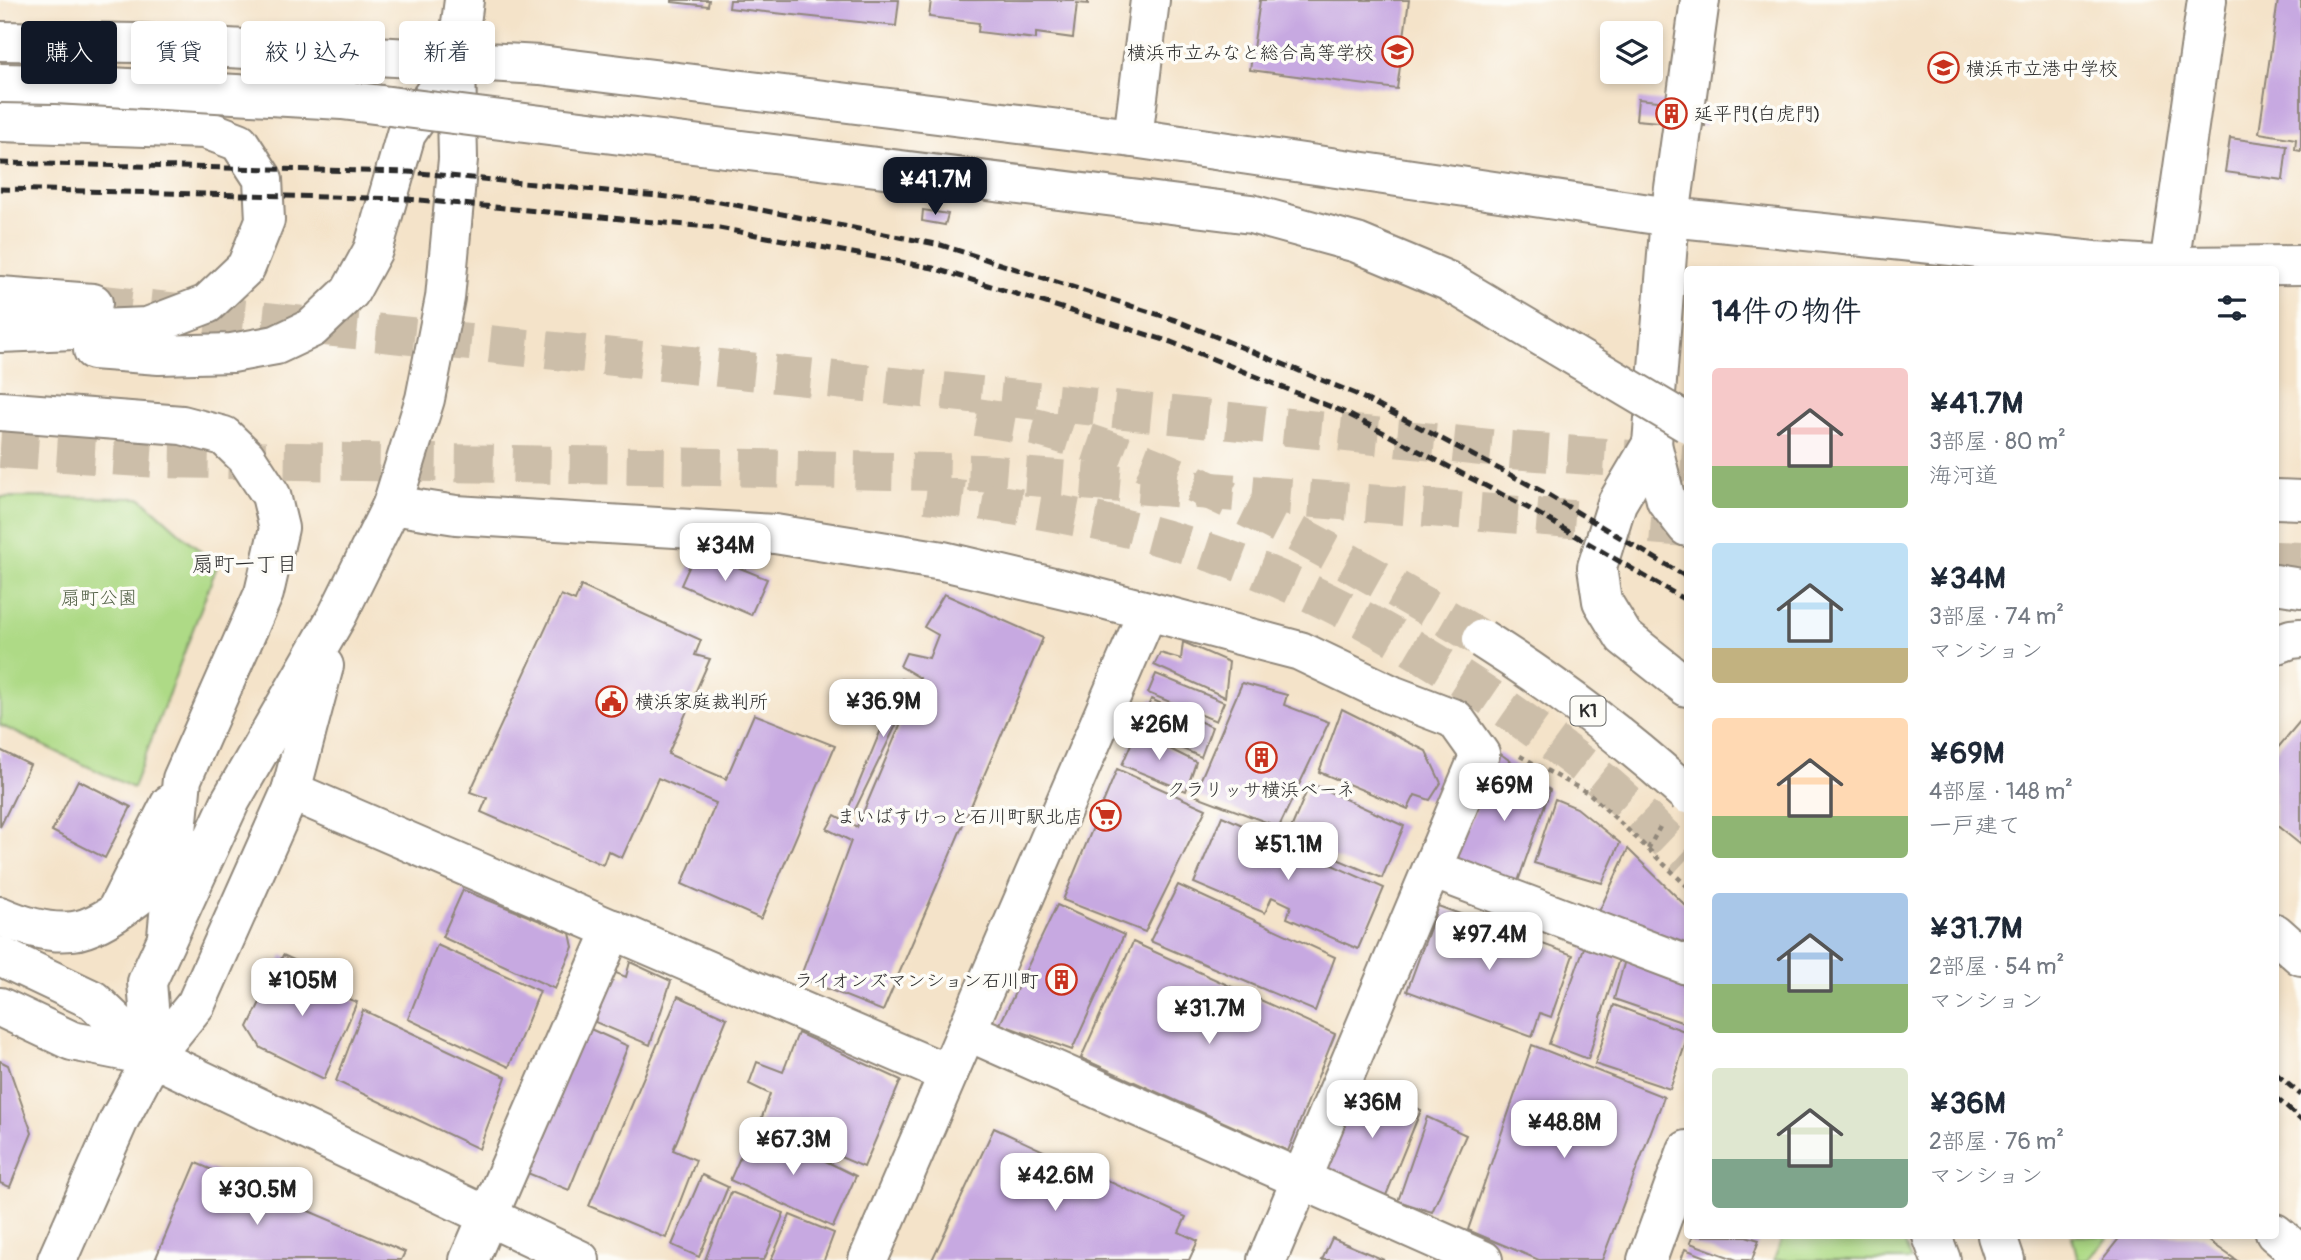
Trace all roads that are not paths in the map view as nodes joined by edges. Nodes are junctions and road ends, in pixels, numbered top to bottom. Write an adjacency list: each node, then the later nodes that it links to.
1 (464, 0): 5 (main road)
2 (1150, 0): 13 (main road)
3 (1700, 0): 14 (main road)
4 (2207, 0): 16 (main road)
5 (461, 21)
6 (0, 41): 7 (main road)
7 (399, 59)
8 (495, 63): 13 (main road)
9 (0, 83): 22 (main road, bridge)
10 (441, 84): 20 (main road)
11 (456, 84): 26 (main road)
12 (0, 122): 19 (main road)
13 (1133, 138): 14 (main road)
14 (1670, 217): 16 (main road); 23 (main road)
15 (2301, 265): 16 (main road)
16 (2169, 266)
17 (0, 296): 18 (main road)
18 (93, 303)
19 (0, 333)
20 (0, 344)
21 (0, 411): 37 (main road)
22 (1684, 421)
23 (1653, 443): 27 (main road); 28 (main road)
24 (2279, 499): 25 (main road)
25 (2301, 500)
26 (392, 505): 31 (main road); 32 (main road)
27 (1682, 522): 28 (main road)
28 (1605, 540): 36 (main road)
29 (2279, 585): 30 (main road)
30 (2301, 588)
31 (1148, 611): 42 (main road); 52 (main road)
32 (338, 614): 38 (main road); 40 (main road)
33 (2301, 638): 35 (main road)
34 (1482, 639): 39 (main road, K1, bridge)
35 (2279, 644)
36 (1684, 685)
37 (182, 779): 41 (main road); 43 (main road)
38 (291, 791): 45 (main road); 53 (main road)
39 (1684, 791)
40 (231, 800): 41 (main road); 46 (main road)
41 (173, 868): 43 (main road); 46 (main road)
42 (1432, 869): 50 (main road); 56 (main road)
43 (116, 912): 44 (main road)
44 (0, 916)
45 (613, 929): 54 (main road); 57 (main road)
46 (167, 936): 53 (main road)
47 (2279, 937): 49 (main road)
48 (0, 956): 53 (main road)
49 (2301, 956)
50 (1684, 964)
51 (0, 1007): 53 (main road)
52 (967, 1031): 54 (main road); 56 (main road)
53 (153, 1057): 57 (main road); 62 (main road)
54 (948, 1074): 65 (main road)
55 (1684, 1158): 68 (main road)
56 (1302, 1180): 66 (main road); 67 (main road)
57 (487, 1217): 63 (main road); 64 (main road)
58 (2279, 1236): 61 (main road)
59 (1933, 1239): 69 (main road)
60 (1998, 1239): 70 (main road)
61 (2301, 1255)
62 (57, 1260)
63 (468, 1260)
64 (579, 1260)
65 (868, 1260)
66 (1267, 1260)
67 (1483, 1260)
68 (1647, 1260)
69 (1941, 1260)
70 (2006, 1260)

